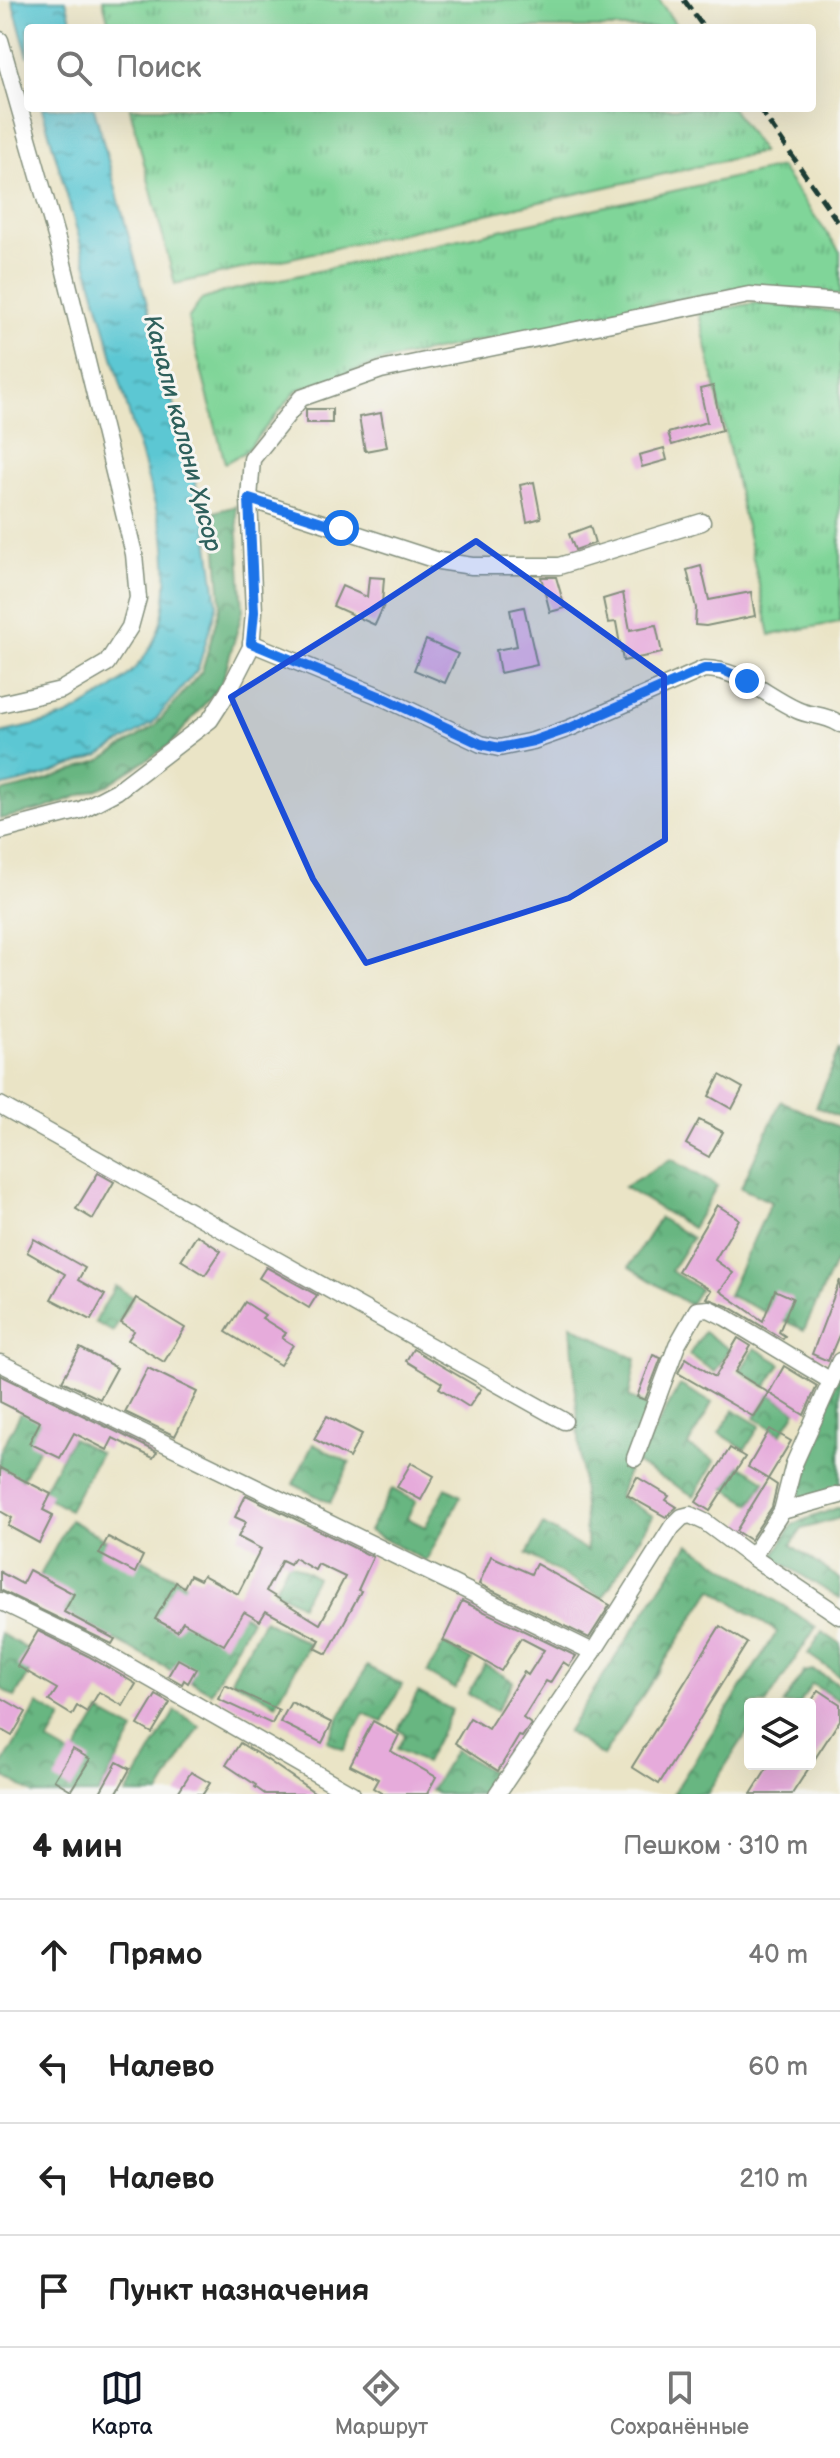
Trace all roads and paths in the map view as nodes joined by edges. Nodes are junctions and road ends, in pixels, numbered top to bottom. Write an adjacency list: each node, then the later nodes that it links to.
1 (0, 40): 6 (street)
2 (840, 302): 3 (street)
3 (249, 499): 4 (street); 5 (street)
4 (702, 522)
5 (251, 643): 7 (street); 8 (street)
6 (0, 704)
7 (840, 724)
8 (0, 831)
9 (0, 1105): 13 (street)
10 (840, 1361): 12 (street)
11 (0, 1363): 20 (street)
12 (831, 1381): 14 (street); 16 (street)
13 (564, 1421)
14 (635, 1458)
15 (840, 1495): 16 (street)
16 (782, 1511): 17 (street)
17 (752, 1557): 19 (street); 20 (street)
18 (0, 1601): 21 (street)
19 (840, 1616)
20 (593, 1652): 22 (street)
21 (352, 1794)
22 (497, 1794)

